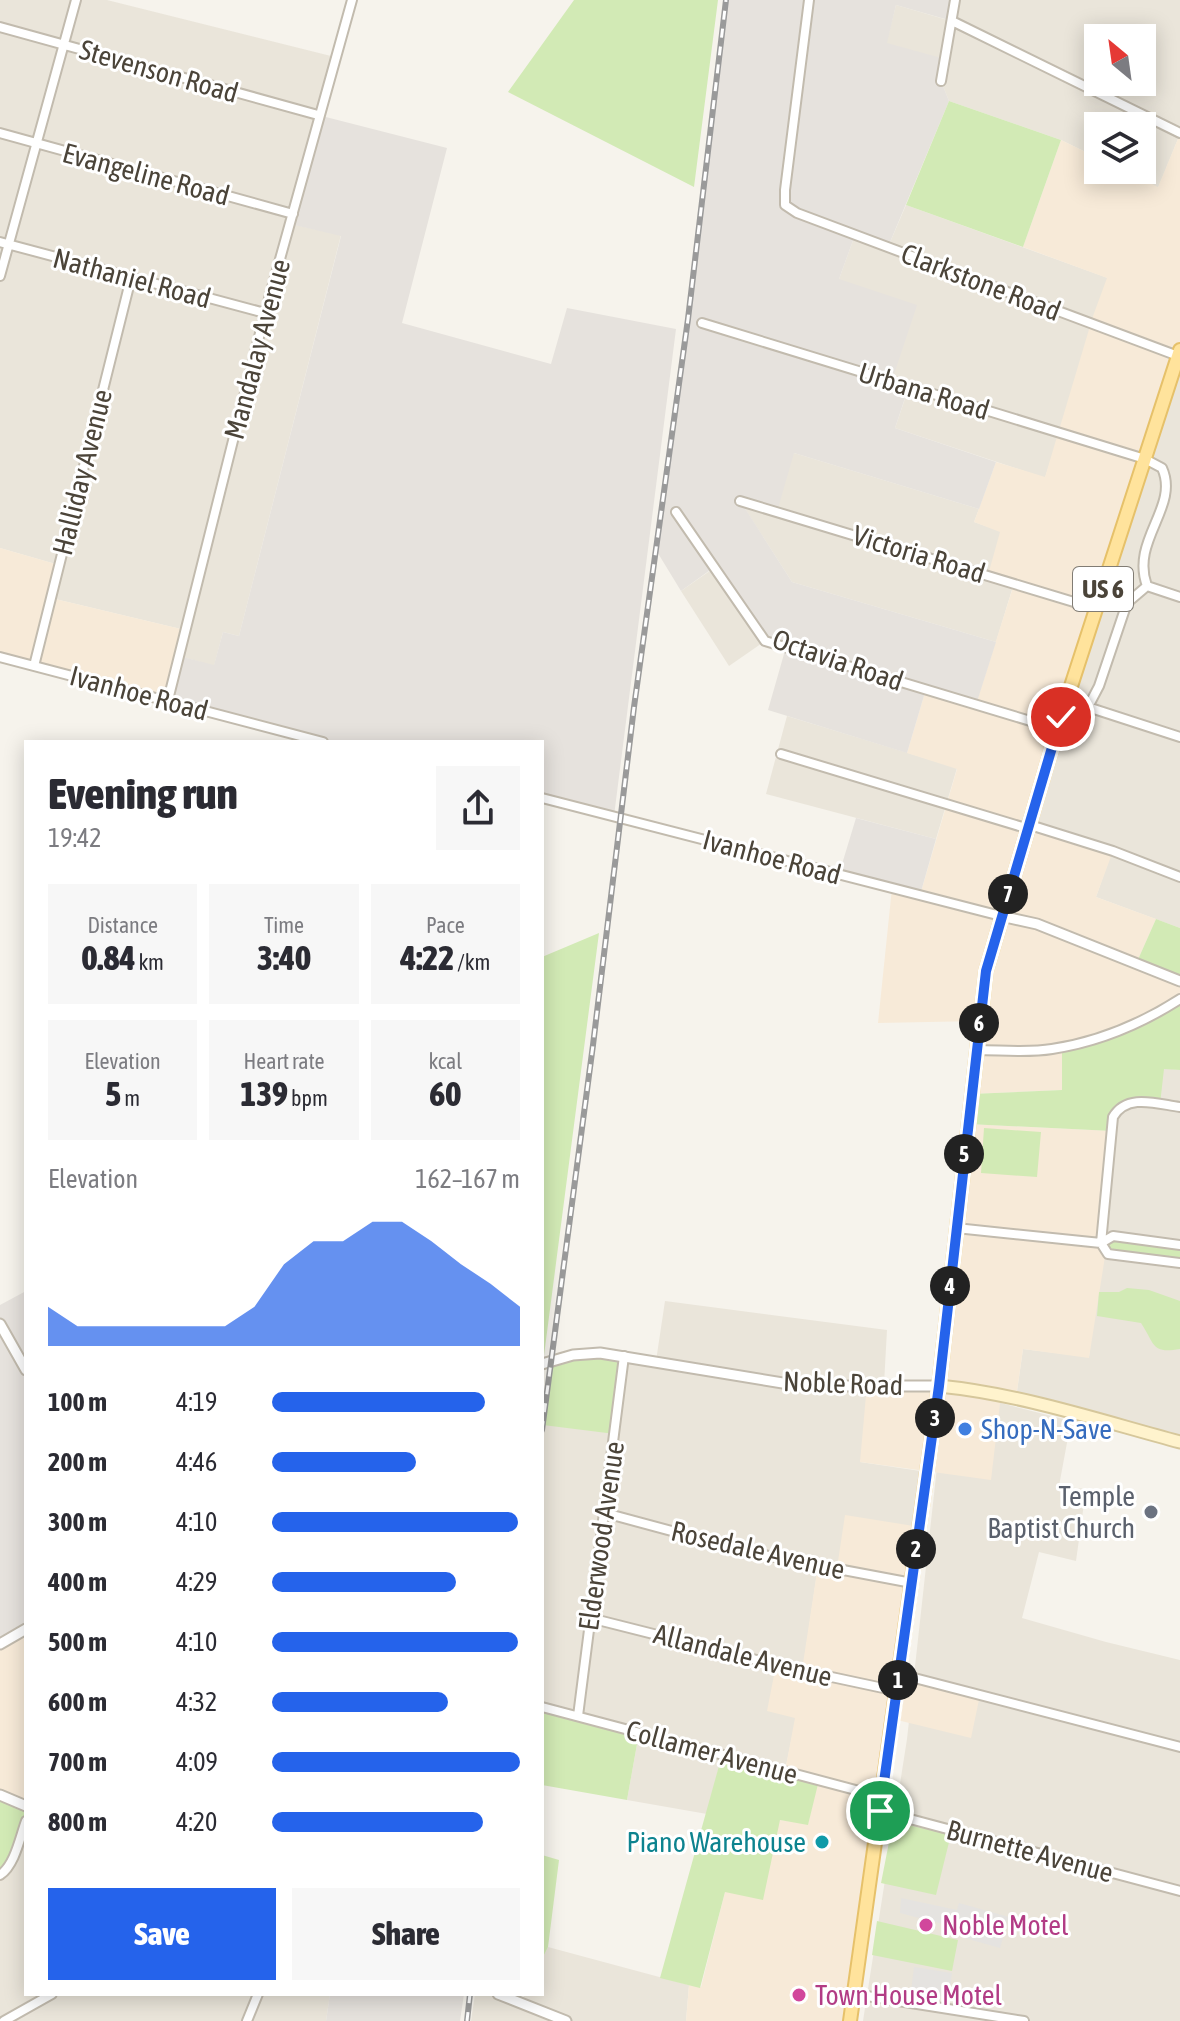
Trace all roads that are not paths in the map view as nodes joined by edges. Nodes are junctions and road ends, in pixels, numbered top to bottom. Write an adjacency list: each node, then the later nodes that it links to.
1 (76, 0): 7 (street)
2 (352, 0): 9 (street, Mandalay Avenue)
3 (809, 0): 19 (street, Clarkstone Road)
4 (955, 0): 5 (street)
5 (952, 21): 8 (street); 11 (street)
6 (0, 27): 7 (street, Stevenson Road)
7 (63, 45): 9 (street, Stevenson Road); 12 (street)
8 (941, 81)
9 (318, 115): 13 (street, Mandalay Avenue)
10 (0, 133): 12 (street, Evangeline Road)
11 (1180, 133)
12 (37, 144): 13 (street, Evangeline Road); 14 (street)
13 (293, 214): 17 (street, Mandalay Avenue)
14 (5, 244): 15 (street); 16 (street, Nathaniel Road)
15 (0, 276)
16 (131, 278): 17 (street, Nathaniel Road); 27 (street, Halliday Avenue)
17 (265, 313): 28 (street, Mandalay Avenue)
18 (702, 323): 20 (street, Urbana Road)
19 (1179, 353): 20 (main road, US 6)
20 (1145, 459): 23 (street); 25 (main road, US 6)
21 (740, 501): 25 (street, Victoria Road)
22 (676, 512): 31 (street, Octavia Road)
23 (1147, 586): 24 (street); 30 (street)
24 (1180, 597)
25 (1097, 609): 29 (main road, US 6)
26 (0, 657): 27 (street, Ivanhoe Road)
27 (34, 666): 28 (street, Ivanhoe Road)
28 (168, 700): 33 (street, Ivanhoe Road)
29 (1066, 700): 30 (street); 31 (main road, US 6)
30 (1088, 707): 32 (street)
31 (1057, 729): 36 (main road, US 6)
32 (1180, 737)
33 (316, 740)
34 (781, 754): 36 (street)
35 (544, 799): 38 (street, Ivanhoe Road)
36 (1030, 827): 37 (street); 38 (main road, US 6)
37 (1180, 877)
38 (1001, 916): 39 (street); 41 (main road, US 6)
39 (1180, 981)
40 (1180, 999): 41 (street)
41 (976, 1050): 43 (main road, US 6)
42 (1180, 1107): 44 (street)
43 (956, 1228): 44 (street); 51 (main road, US 6)
44 (1101, 1243): 45 (street); 46 (street)
45 (1180, 1245)
46 (1180, 1263)
47 (0, 1324): 50 (street)
48 (624, 1356): 49 (street, Noble Road); 51 (street, Noble Road); 53 (street, Elderwood Avenue)
49 (546, 1362)
50 (24, 1366)
51 (939, 1386): 52 (main road, Noble Road); 54 (main road, US 6)
52 (1180, 1442)
53 (605, 1513): 54 (street, Rosedale Avenue); 55 (street, Elderwood Avenue)
54 (912, 1583): 58 (main road, US 6)
55 (590, 1618): 59 (street, Allandale Avenue); 61 (street, Elderwood Avenue)
56 (24, 1630): 57 (street)
57 (0, 1644)
58 (899, 1674): 59 (main road, US 6); 62 (street)
59 (897, 1691): 64 (main road, US 6)
60 (544, 1708): 61 (street, Collamer Avenue)
61 (578, 1716): 64 (street, Collamer Avenue)
62 (1180, 1747)
63 (0, 1795): 65 (street)
64 (882, 1797): 66 (main road, US 6)
65 (24, 1805)
66 (880, 1811): 69 (street, Burnette Avenue); 70 (main road, US 6)
67 (24, 1826): 68 (street)
68 (0, 1875)
69 (1180, 1891)
70 (854, 1994): 77 (main road, US 6); 78 (street)
71 (48, 1996): 75 (street)
72 (257, 1996): 76 (street)
73 (503, 1996): 74 (street)
74 (562, 2020)
75 (4, 2021)
76 (247, 2021)
77 (850, 2021)
78 (1024, 2021)

